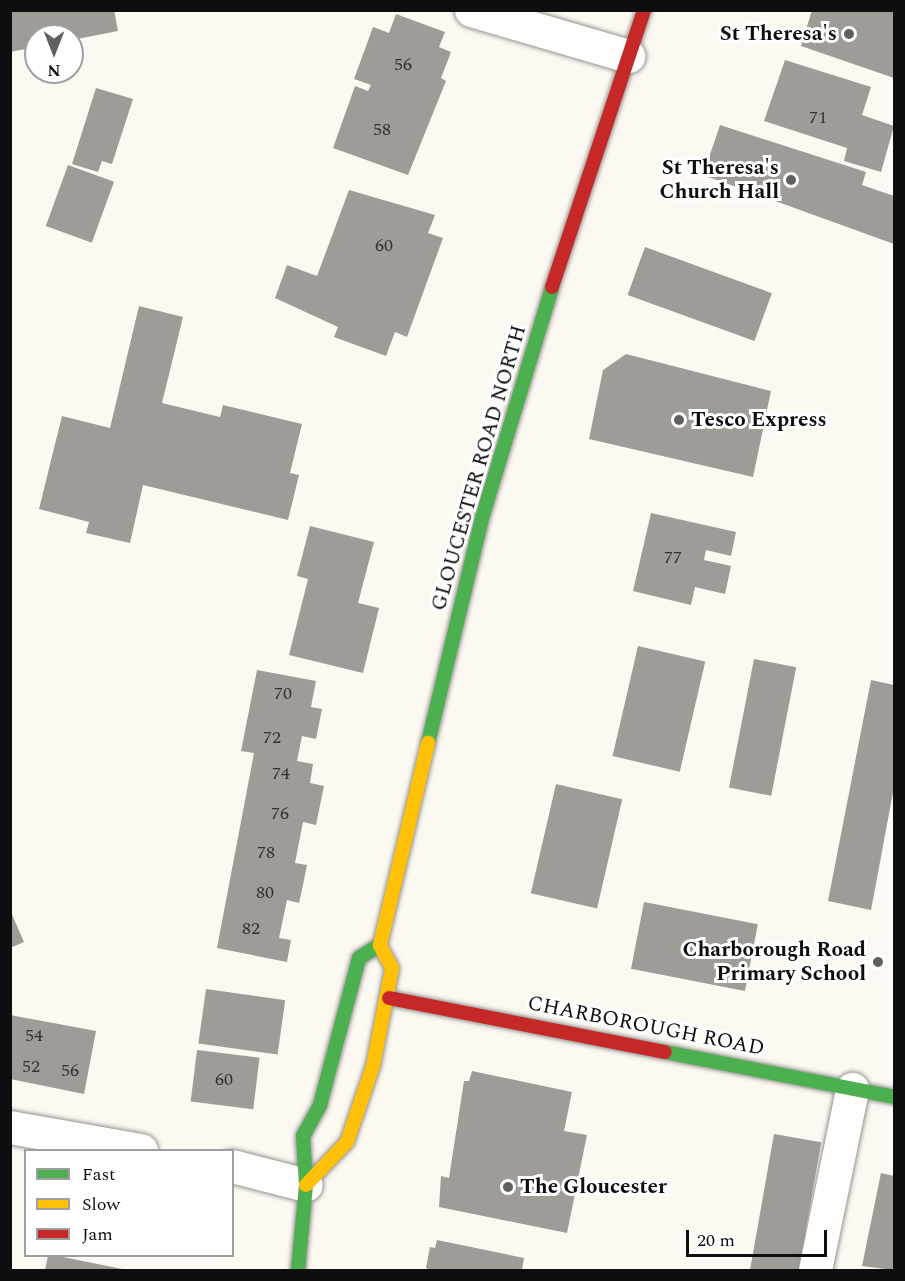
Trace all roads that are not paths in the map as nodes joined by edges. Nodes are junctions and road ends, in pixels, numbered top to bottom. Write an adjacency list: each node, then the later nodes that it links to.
1 (471, 10): 3 (street)
2 (644, 10): 3 (main road, GLOUCESTER ROAD NORTH)
3 (628, 56): 4 (main road, GLOUCESTER ROAD NORTH)
4 (380, 945): 5 (main road); 11 (main road)
5 (389, 998): 6 (main road, CHARBOROUGH ROAD); 11 (main road)
6 (852, 1089): 7 (main road, CHARBOROUGH ROAD); 13 (street)
7 (894, 1097)
8 (10, 1127): 9 (street)
9 (135, 1149)
10 (234, 1167): 11 (street)
11 (306, 1185): 12 (main road)
12 (298, 1270)
13 (815, 1270)

